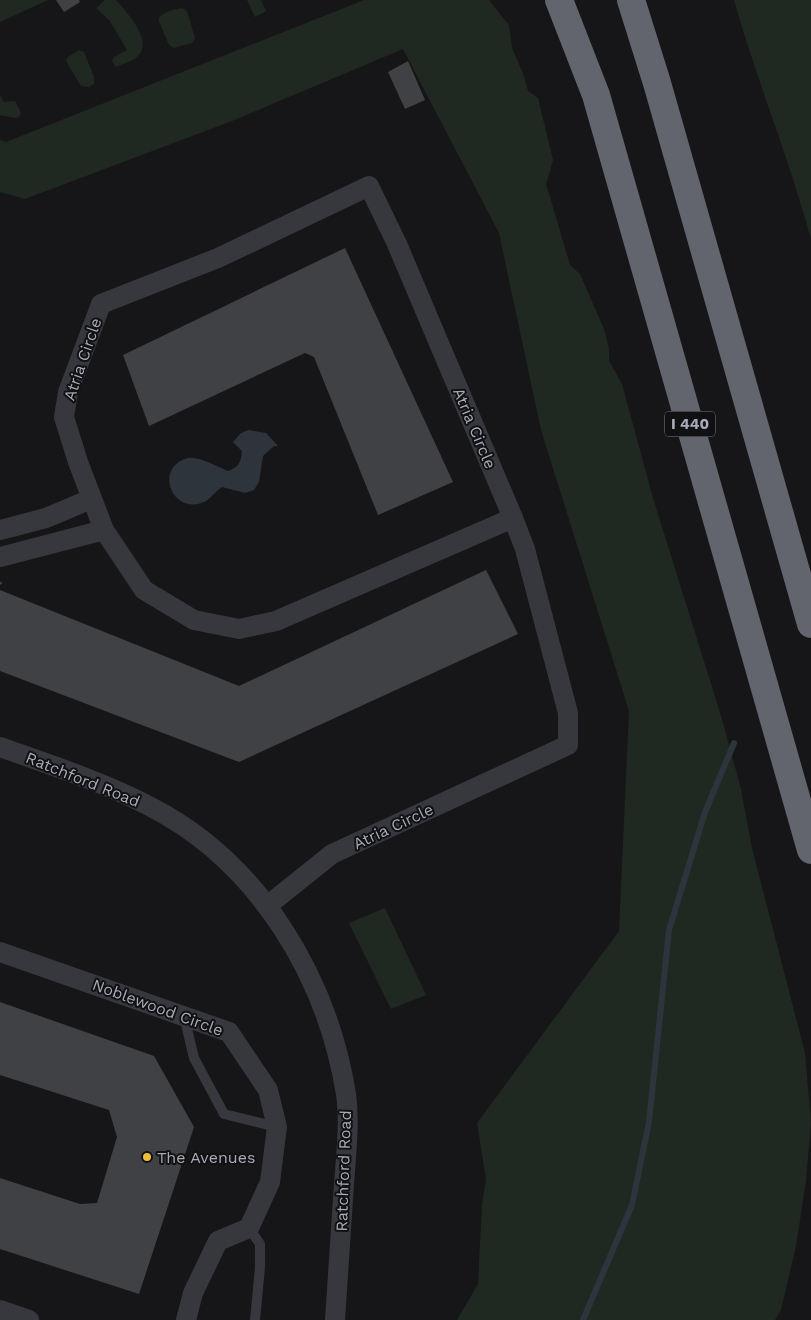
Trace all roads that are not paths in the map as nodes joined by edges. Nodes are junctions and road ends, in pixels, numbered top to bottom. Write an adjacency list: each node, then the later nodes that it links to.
1 (559, 0): 10 (highway, I 440)
2 (631, 0): 8 (highway)
3 (91, 499): 4 (street, Atria Circle); 5 (street); 6 (street, Atria Circle)
4 (513, 518): 6 (street, Atria Circle); 11 (street, Atria Circle)
5 (0, 530)
6 (104, 530): 7 (street)
7 (0, 557)
8 (811, 624)
9 (0, 747): 11 (street, Ratchford Road)
10 (811, 850)
11 (267, 906): 20 (street, Ratchford Road)
12 (0, 952): 13 (street, Noblewood Circle)
13 (184, 1015): 14 (street, Noblewood Circle); 14 (lane)
14 (277, 1127): 15 (street, Noblewood Circle)
15 (249, 1228): 18 (street); 19 (lane)
16 (0, 1310): 17 (street)
17 (29, 1320)
18 (186, 1320)
19 (255, 1320)
20 (335, 1320)

